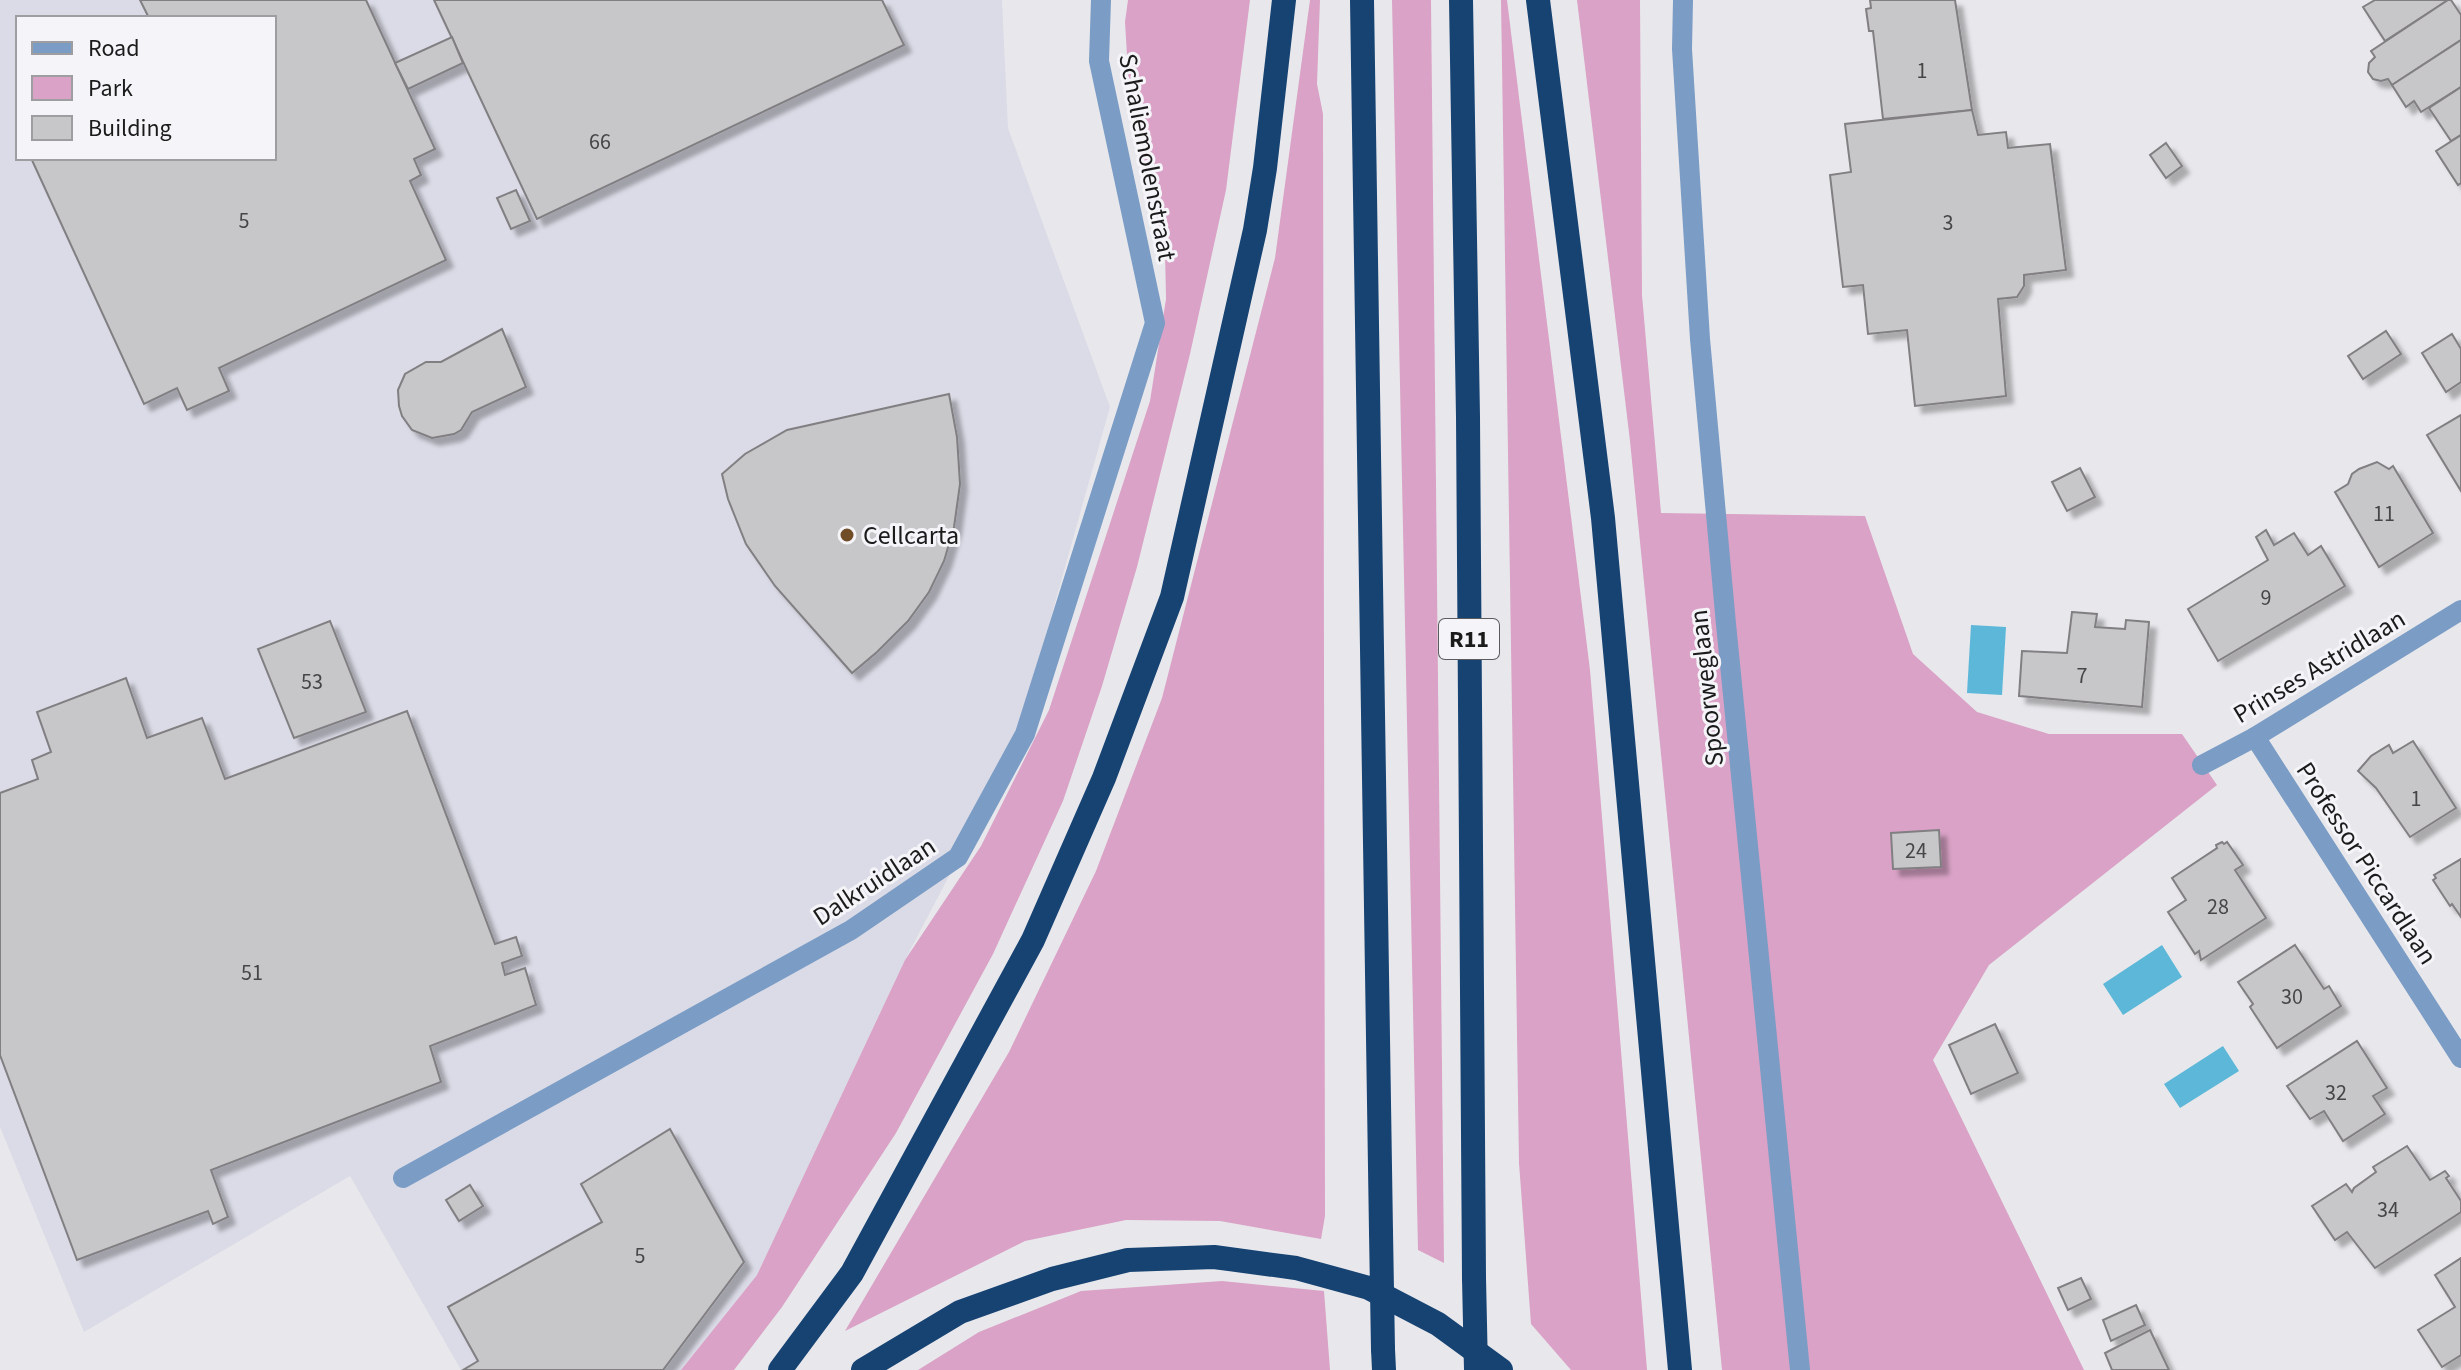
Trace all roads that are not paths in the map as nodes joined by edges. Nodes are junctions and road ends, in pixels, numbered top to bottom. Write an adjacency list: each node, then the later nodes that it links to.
1 (1101, 0): 7 (street, Schaliemolenstraat)
2 (1284, 0): 14 (highway)
3 (1362, 0): 13 (highway, bridge)
4 (1461, 0): 16 (highway, R11, bridge)
5 (1538, 0): 18 (highway)
6 (1683, 0): 19 (street, Spoorweglaan)
7 (1155, 323): 12 (street, Dalkruidlaan)
8 (2461, 610): 9 (street, Prinses Astridlaan)
9 (2255, 737): 10 (street, Prinses Astridlaan); 11 (street, Professor Piccardlaan)
10 (2202, 765)
11 (2461, 1058)
12 (403, 1178)
13 (1383, 1359)
14 (780, 1370)
15 (863, 1370): 17 (highway)
16 (1476, 1370)
17 (1501, 1370)
18 (1680, 1370)
19 (1800, 1370)

